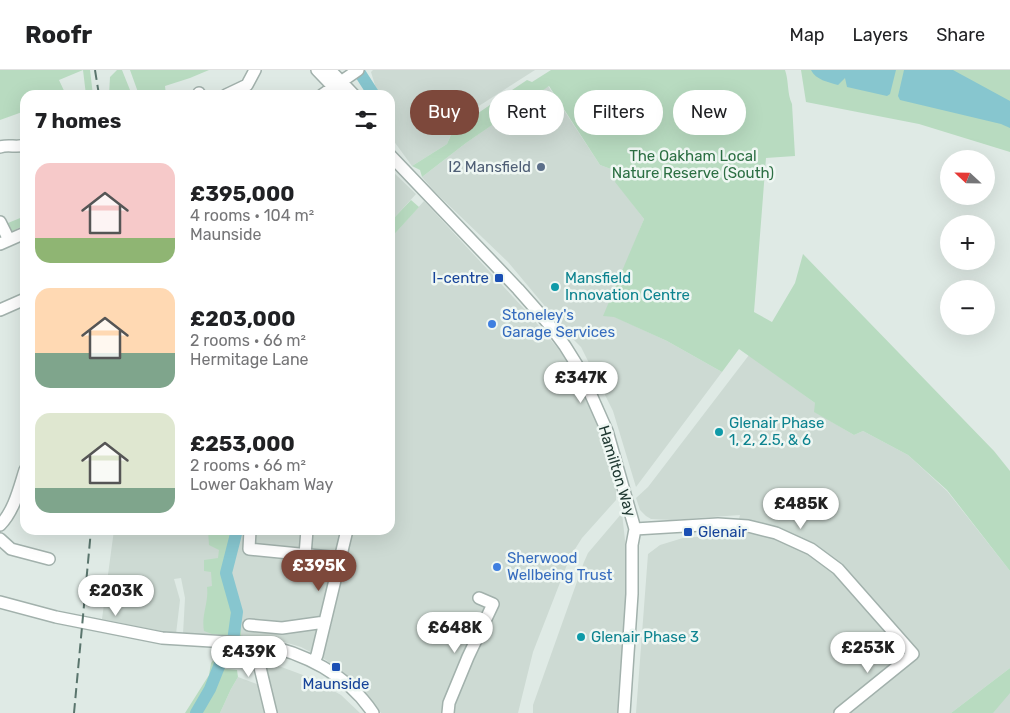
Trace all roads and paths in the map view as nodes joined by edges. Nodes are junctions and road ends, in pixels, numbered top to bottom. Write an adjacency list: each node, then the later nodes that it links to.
1 (255, 70): 6 (street)
2 (317, 70): 5 (street)
3 (330, 70): 5 (street)
4 (355, 72): 5 (street)
5 (340, 88)
6 (237, 90)
7 (0, 147): 8 (street)
8 (20, 147)
9 (395, 160): 17 (street, Hamilton Way)
10 (0, 222): 12 (street)
11 (20, 235): 12 (street)
12 (4, 242)
13 (20, 301): 14 (street)
14 (0, 310)
15 (20, 486): 16 (street)
16 (0, 525)
17 (635, 529): 34 (street, Hamilton Way); 35 (street)
18 (250, 535): 22 (street)
19 (307, 535): 22 (street)
20 (346, 535): 23 (street)
21 (0, 539): 24 (street)
22 (305, 555): 23 (street)
23 (340, 558): 27 (street)
24 (49, 560)
25 (479, 598): 33 (street)
26 (0, 602): 29 (street)
27 (326, 622): 28 (street); 30 (street)
28 (249, 624)
29 (259, 644): 30 (street); 31 (street)
30 (314, 662): 32 (street)
31 (271, 713)
32 (374, 713)
33 (448, 713)
34 (624, 713)
35 (840, 713)

